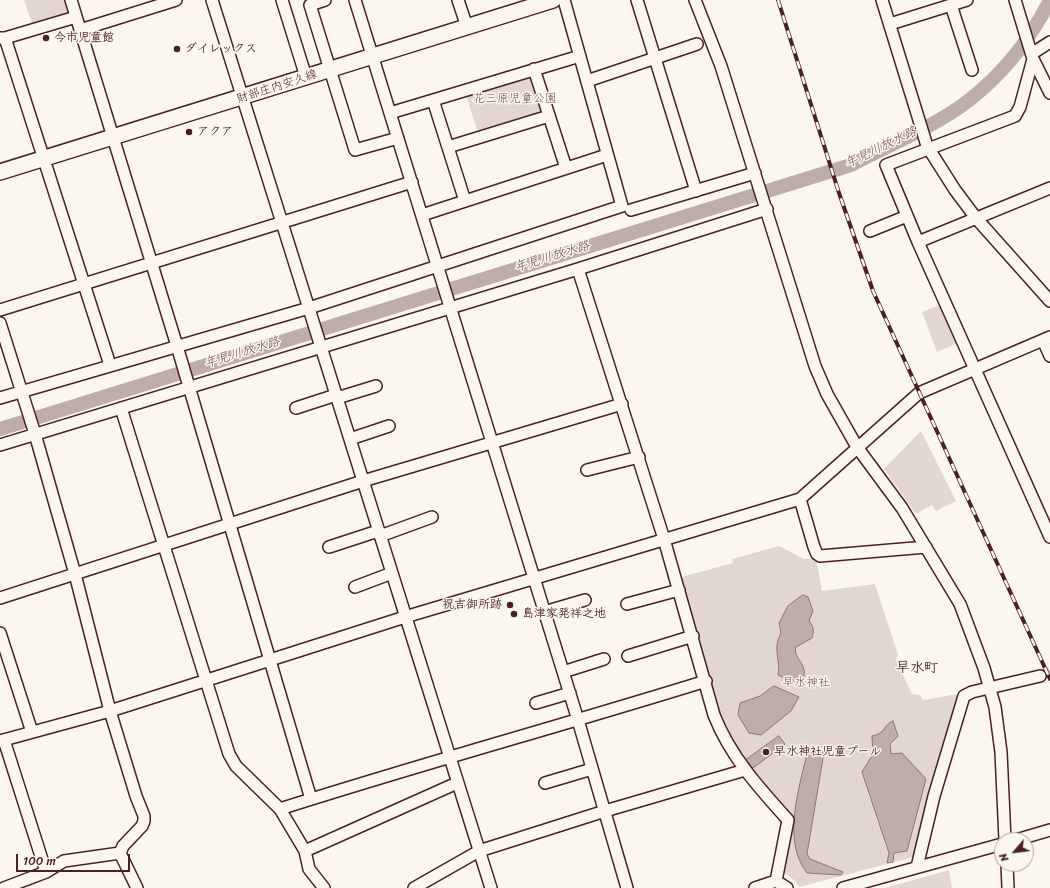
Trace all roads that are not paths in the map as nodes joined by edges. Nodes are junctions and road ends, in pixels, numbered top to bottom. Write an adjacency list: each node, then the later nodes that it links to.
1 (71, 0): 16 (street)
2 (176, 0): 19 (street)
3 (212, 0): 33 (street)
4 (282, 0): 30 (street)
5 (324, 0): 27 (street)
6 (355, 0): 23 (street)
7 (458, 0): 18 (street)
8 (553, 0): 18 (main road, 財部庄内安久線)
9 (564, 0): 24 (street)
10 (637, 0): 26 (street)
11 (695, 0): 45 (street)
12 (882, 0): 17 (street)
13 (967, 0): 15 (street)
14 (1015, 0): 25 (street)
15 (951, 5): 17 (street); 29 (street)
16 (76, 17): 19 (street); 20 (street)
17 (890, 24): 40 (street)
18 (466, 27): 23 (main road, 財部庄内安久線)
19 (80, 30): 37 (street)
20 (2, 38): 42 (street)
21 (1050, 42): 25 (street)
22 (697, 44): 26 (street)
23 (372, 56): 27 (main road, 財部庄内安久線); 35 (street)
24 (580, 56): 28 (street); 31 (street)
25 (1033, 56): 32 (street); 40 (street)
26 (655, 58): 31 (street); 48 (street)
27 (329, 70): 30 (main road, 財部庄内安久線); 38 (street)
28 (534, 70): 34 (street); 36 (street)
29 (972, 70)
30 (306, 77): 33 (main road, 財部庄内安久線)
31 (587, 81): 41 (street)
32 (1050, 92)
33 (242, 98): 37 (main road, 財部庄内安久線); 55 (street)
34 (433, 100): 35 (street); 39 (street)
35 (390, 113): 38 (street)
36 (549, 116): 39 (street); 43 (street)
37 (112, 136): 42 (main road, 財部庄内安久線); 58 (street)
38 (398, 138): 46 (street)
39 (448, 147): 49 (street)
40 (928, 148): 53 (street); 54 (street)
41 (607, 155): 43 (street); 59 (street)
42 (43, 159): 44 (main road, 財部庄内安久線); 61 (street)
43 (566, 168): 49 (street)
44 (0, 172)
45 (756, 176): 48 (street); 50 (street)
46 (412, 182): 52 (street); 55 (street)
47 (1050, 188): 54 (street)
48 (696, 191): 51 (street)
49 (465, 201): 52 (street)
50 (767, 209): 60 (street); 86 (street)
51 (631, 210)
52 (422, 215): 59 (street)
53 (907, 216): 56 (street); 57 (street)
54 (976, 218): 57 (street); 62 (street)
55 (282, 223): 58 (street); 65 (street)
56 (870, 231)
57 (918, 242): 72 (street)
58 (151, 263): 61 (street); 69 (street)
59 (439, 270): 63 (street); 65 (street)
60 (578, 270): 63 (street); 78 (street)
61 (83, 284): 64 (street); 71 (street)
62 (1050, 301)
63 (450, 308): 68 (street); 84 (street)
64 (0, 310)
65 (310, 312): 68 (street); 69 (street)
66 (0, 323): 75 (street)
67 (1047, 338): 70 (street); 72 (street)
68 (322, 348): 73 (street); 76 (street)
69 (178, 350): 71 (street); 73 (street)
70 (1050, 356)
71 (110, 365): 75 (street)
72 (975, 369): 86 (street); 92 (street)
73 (188, 386): 79 (street); 93 (street)
74 (376, 386): 76 (street)
75 (22, 391): 77 (street); 82 (street)
76 (337, 396): 80 (street); 83 (street)
77 (0, 398)
78 (622, 404): 84 (street); 87 (street)
79 (121, 408): 82 (street); 97 (street)
80 (296, 408)
81 (389, 426): 83 (street)
82 (35, 434): 85 (street); 101 (street)
83 (350, 439): 89 (street)
84 (492, 442): 89 (street); 102 (street)
85 (0, 446)
86 (857, 447): 90 (street); 98 (street)
87 (638, 457): 88 (street); 96 (street)
88 (587, 470)
89 (363, 482): 93 (street); 94 (street)
90 (800, 499): 96 (street); 98 (street)
91 (432, 518): 94 (street)
92 (1047, 524): 95 (street)
93 (229, 525): 97 (street); 115 (street)
94 (379, 533): 99 (street); 100 (street)
95 (1050, 537)
96 (664, 539): 102 (street); 104 (street)
97 (164, 546): 101 (street); 118 (street)
98 (926, 546): 120 (street)
99 (329, 547)
100 (392, 573): 103 (street); 109 (street)
101 (75, 574): 105 (street); 123 (street)
102 (534, 579): 108 (street); 109 (street)
103 (355, 587)
104 (679, 590): 107 (street); 111 (street)
105 (0, 598)
106 (585, 600): 108 (street)
107 (627, 604)
108 (544, 612): 116 (street)
109 (405, 618): 115 (street); 127 (street)
110 (0, 633): 113 (street)
111 (693, 636): 112 (street); 119 (street)
112 (628, 656)
113 (4, 657): 125 (street)
114 (604, 659): 116 (street)
115 (270, 660): 118 (street); 132 (street)
116 (563, 672): 121 (street)
117 (1040, 676): 120 (street)
118 (206, 680): 123 (street); 133 (street)
119 (706, 681): 124 (street); 129 (street)
120 (989, 688): 136 (street); 142 (street)
121 (570, 693): 122 (street); 124 (street)
122 (536, 704)
123 (110, 711): 125 (street); 141 (street)
124 (578, 720): 127 (street); 128 (street)
125 (32, 732): 126 (street)
126 (2, 740): 143 (street)
127 (448, 756): 130 (street); 132 (street)
128 (592, 769): 131 (street); 134 (street)
129 (745, 770): 134 (street); 145 (street)
130 (457, 783): 139 (street); 140 (street)
131 (545, 783)
132 (311, 799): 133 (street)
133 (280, 810): 139 (street)
134 (605, 810): 140 (street); 146 (street)
135 (1050, 830): 137 (street)
136 (1006, 832)
137 (1034, 835)
138 (994, 846): 142 (street)
139 (305, 851): 149 (street)
140 (479, 851): 150 (street); 151 (street)
141 (120, 853): 143 (street); 148 (street)
142 (918, 867): 154 (street)
143 (46, 872): 147 (street)
144 (1007, 872): 155 (street)
145 (776, 881): 152 (street); 153 (street)
146 (624, 887)
147 (4, 888)
148 (137, 888)
149 (324, 888)
150 (414, 888)
151 (491, 888)
152 (755, 888)
153 (787, 888)
154 (843, 888)
155 (1008, 888)

